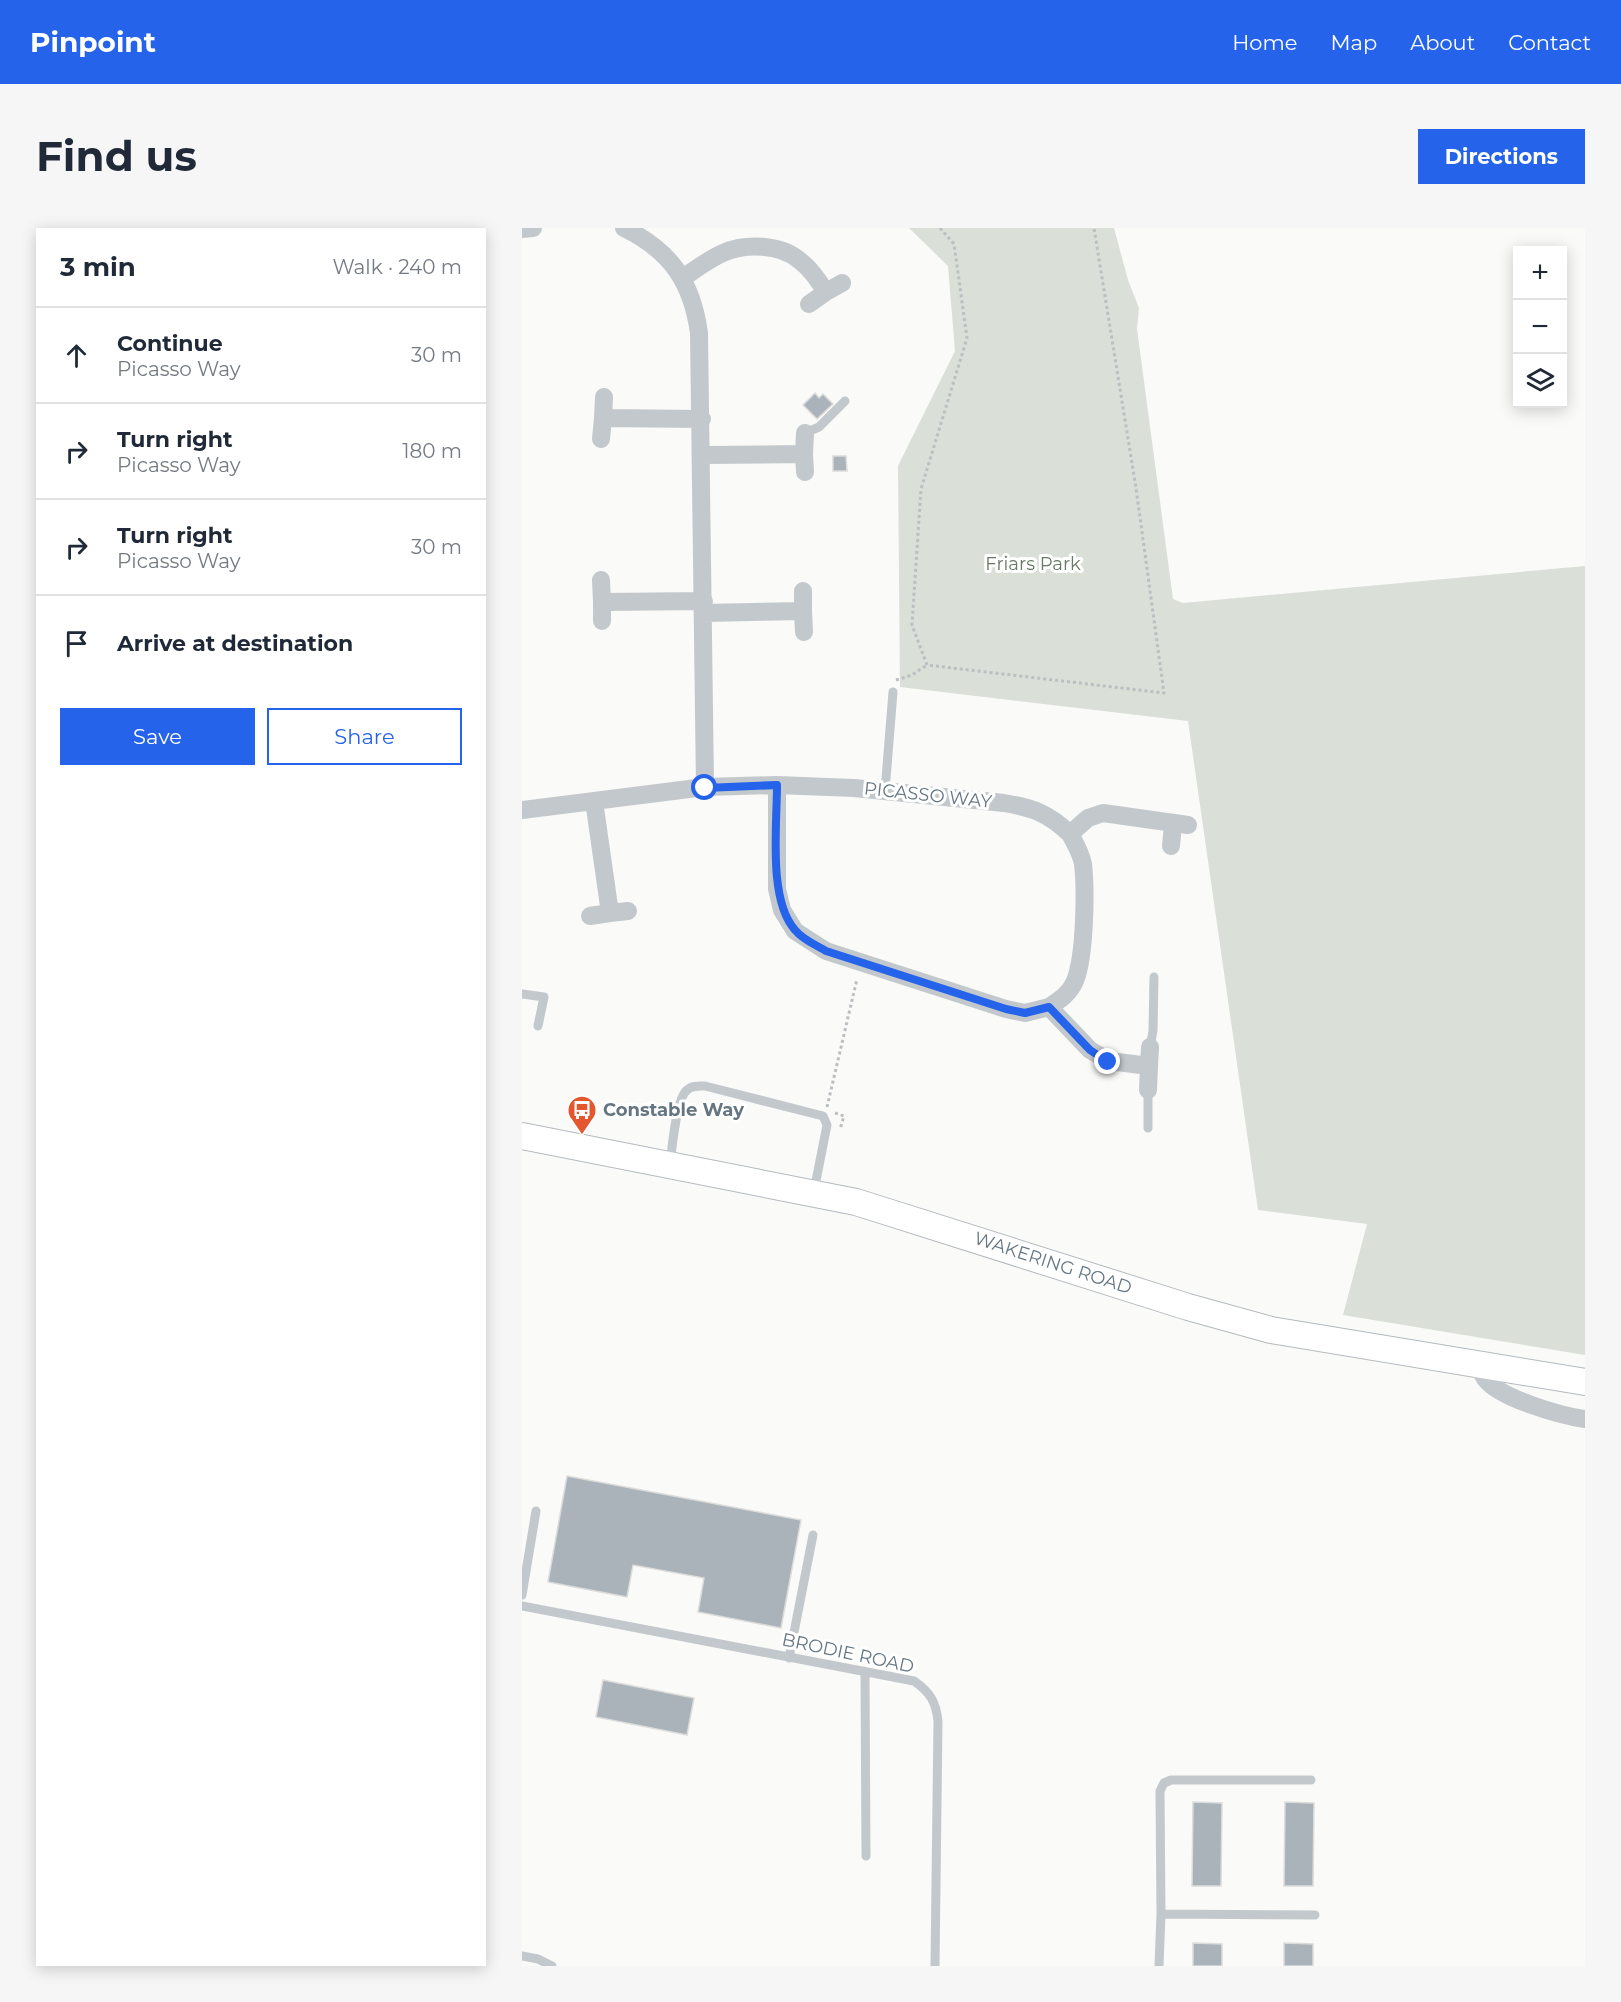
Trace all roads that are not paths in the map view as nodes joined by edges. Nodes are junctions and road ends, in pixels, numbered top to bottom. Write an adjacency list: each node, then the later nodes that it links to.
1 (533, 228): 3 (street)
2 (624, 228): 4 (street)
3 (522, 229)
4 (683, 278): 6 (street); 11 (street)
5 (842, 283): 6 (street)
6 (826, 292): 7 (street)
7 (809, 304)
8 (604, 397): 10 (street)
9 (845, 401): 12 (lane)
10 (603, 418): 11 (street); 13 (street)
11 (702, 419): 15 (street)
12 (805, 433): 14 (street)
13 (601, 439)
14 (804, 454): 15 (street); 16 (street)
15 (702, 455): 20 (street)
16 (805, 472)
17 (602, 580): 19 (street)
18 (803, 591): 21 (street)
19 (602, 602): 20 (street); 22 (street)
20 (704, 607): 21 (street); 26 (street)
21 (803, 611): 23 (street)
22 (602, 621)
23 (804, 632)
24 (893, 692): 27 (lane)
25 (777, 785): 26 (street, PICASSO WAY); 27 (street, PICASSO WAY); 35 (street)
26 (705, 788): 28 (street, PICASSO WAY)
27 (885, 791): 30 (street, PICASSO WAY)
28 (594, 801): 29 (street, PICASSO WAY); 32 (street)
29 (522, 810)
30 (1070, 834): 31 (street); 35 (street, PICASSO WAY)
31 (1171, 846)
32 (590, 916)
33 (1154, 977): 37 (lane)
34 (522, 994): 36 (lane)
35 (1049, 1007): 38 (street)
36 (538, 1026)
37 (1150, 1047): 38 (street)
38 (1149, 1066): 39 (street)
39 (1148, 1090): 40 (lane)
40 (1148, 1128)
41 (522, 1136): 42 (street, WAKERING ROAD)
42 (670, 1166): 43 (street, WAKERING ROAD); 43 (lane)
43 (813, 1193): 44 (street, WAKERING ROAD)
44 (1482, 1365): 45 (street, WAKERING ROAD); 46 (street)
45 (1585, 1382)
46 (1585, 1419)
47 (536, 1510): 49 (lane)
48 (813, 1535): 51 (lane)
49 (522, 1595)
50 (522, 1605): 51 (lane, BRODIE ROAD)
51 (789, 1658): 52 (lane, BRODIE ROAD)
52 (865, 1672): 54 (lane); 59 (lane, BRODIE ROAD)
53 (1311, 1780): 55 (lane)
54 (866, 1857)
55 (1161, 1914): 56 (lane); 60 (lane)
56 (1315, 1915)
57 (522, 1956): 58 (lane)
58 (552, 1966)
59 (935, 1966)
60 (1159, 1966)

